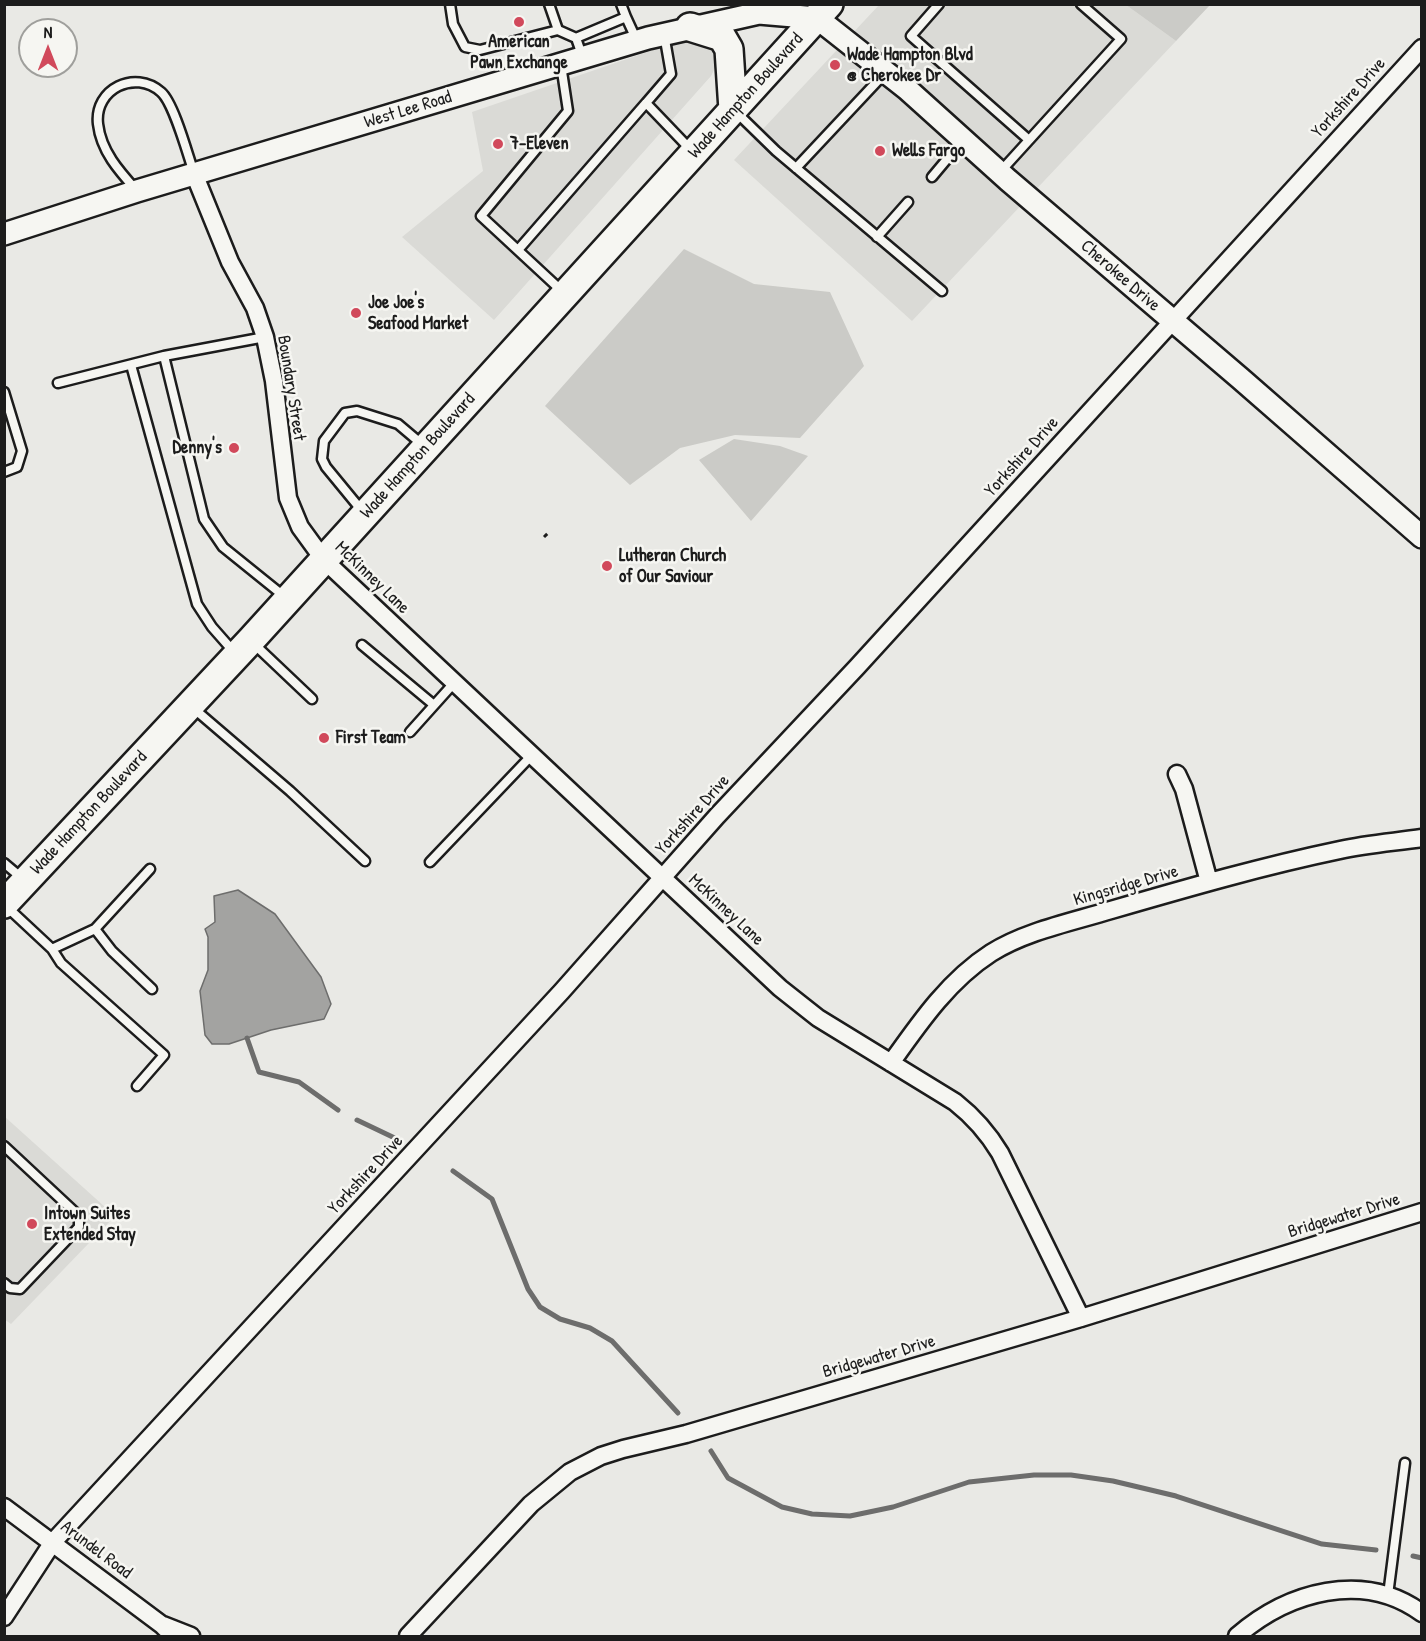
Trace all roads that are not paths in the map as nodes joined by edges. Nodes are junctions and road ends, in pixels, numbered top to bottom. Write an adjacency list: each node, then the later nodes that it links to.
1 (450, 4): 10 (lane)
2 (549, 4): 10 (lane)
3 (621, 4): 8 (lane)
4 (939, 4): 21 (lane)
5 (1081, 4): 21 (lane)
6 (755, 9): 7 (street, West Lee Road); 9 (street, West Lee Road)
7 (823, 11): 17 (street, Cherokee Drive); 19 (main road, Wade Hampton Boulevard)
8 (626, 17): 12 (lane); 13 (lane)
9 (690, 27): 11 (street, West Lee Road); 19 (main road)
10 (558, 30): 12 (lane)
11 (664, 34): 13 (street, West Lee Road); 18 (lane)
12 (576, 38): 15 (lane)
13 (637, 41): 15 (street, West Lee Road)
14 (1422, 48): 34 (street, Yorkshire Drive)
15 (583, 58): 16 (street, West Lee Road)
16 (561, 65): 25 (street, West Lee Road); 31 (lane)
17 (886, 72): 20 (street, Cherokee Drive); 23 (lane)
18 (646, 103): 22 (lane); 31 (lane)
19 (733, 110): 22 (main road, Wade Hampton Boulevard); 23 (lane)
20 (963, 140): 24 (street, Cherokee Drive); 26 (lane)
21 (1029, 140): 24 (lane)
22 (694, 153): 33 (main road, Wade Hampton Boulevard)
23 (796, 168): 30 (lane)
24 (999, 172): 34 (street, Cherokee Drive)
25 (195, 176): 27 (street, West Lee Road); 27 (lane); 35 (street, Boundary Street)
26 (932, 177)
27 (137, 191): 29 (street, West Lee Road)
28 (908, 202): 30 (lane)
29 (4, 234)
30 (877, 237): 32 (lane)
31 (518, 250): 33 (lane)
32 (942, 291)
33 (566, 294): 40 (main road, Wade Hampton Boulevard)
34 (1173, 321): 43 (street, Cherokee Drive); 60 (street, Yorkshire Drive)
35 (265, 337): 36 (lane); 44 (street, Boundary Street)
36 (164, 356): 37 (lane); 45 (lane)
37 (131, 365): 38 (lane); 47 (lane)
38 (58, 383)
39 (4, 392): 41 (lane)
40 (426, 447): 42 (main road, Wade Hampton Boulevard); 42 (lane)
41 (4, 472)
42 (365, 515): 44 (main road, Wade Hampton Boulevard)
43 (1422, 537)
44 (318, 551): 45 (main road, Wade Hampton Boulevard); 48 (street, McKinney Lane)
45 (288, 600): 47 (main road, Wade Hampton Boulevard)
46 (362, 645): 51 (lane)
47 (244, 648): 49 (lane); 50 (main road, Wade Hampton Boulevard)
48 (454, 683): 51 (lane); 53 (street, McKinney Lane)
49 (312, 699)
50 (189, 705): 56 (lane); 61 (main road, Wade Hampton Boulevard)
51 (434, 705): 52 (lane)
52 (410, 732)
53 (532, 755): 57 (lane); 60 (street, McKinney Lane)
54 (1177, 774): 62 (street)
55 (1422, 837): 62 (street, Kingsridge Drive)
56 (365, 861)
57 (430, 862)
58 (4, 863): 61 (lane)
59 (150, 869): 64 (lane)
60 (663, 877): 67 (street, McKinney Lane); 75 (street, Yorkshire Drive)
61 (25, 882): 63 (main road, Wade Hampton Boulevard)
62 (1209, 882): 67 (street, Kingsridge Drive)
63 (4, 904): 65 (lane)
64 (95, 929): 65 (lane); 66 (lane)
65 (52, 949): 68 (lane)
66 (152, 989)
67 (891, 1063): 72 (street, McKinney Lane)
68 (137, 1086)
69 (4, 1146): 71 (lane)
70 (1422, 1212): 72 (street, Bridgewater Drive)
71 (4, 1283)
72 (1081, 1318): 81 (street, Bridgewater Drive)
73 (1405, 1463): 76 (lane)
74 (4, 1507): 75 (street, Arundel Road)
75 (53, 1542): 78 (street, Yorkshire Drive); 79 (street, Arundel Road)
76 (1388, 1595): 77 (street); 82 (street)
77 (1422, 1613)
78 (4, 1617)
79 (168, 1631): 80 (street, Arundel Road)
80 (191, 1636)
81 (408, 1636)
82 (1237, 1636)

